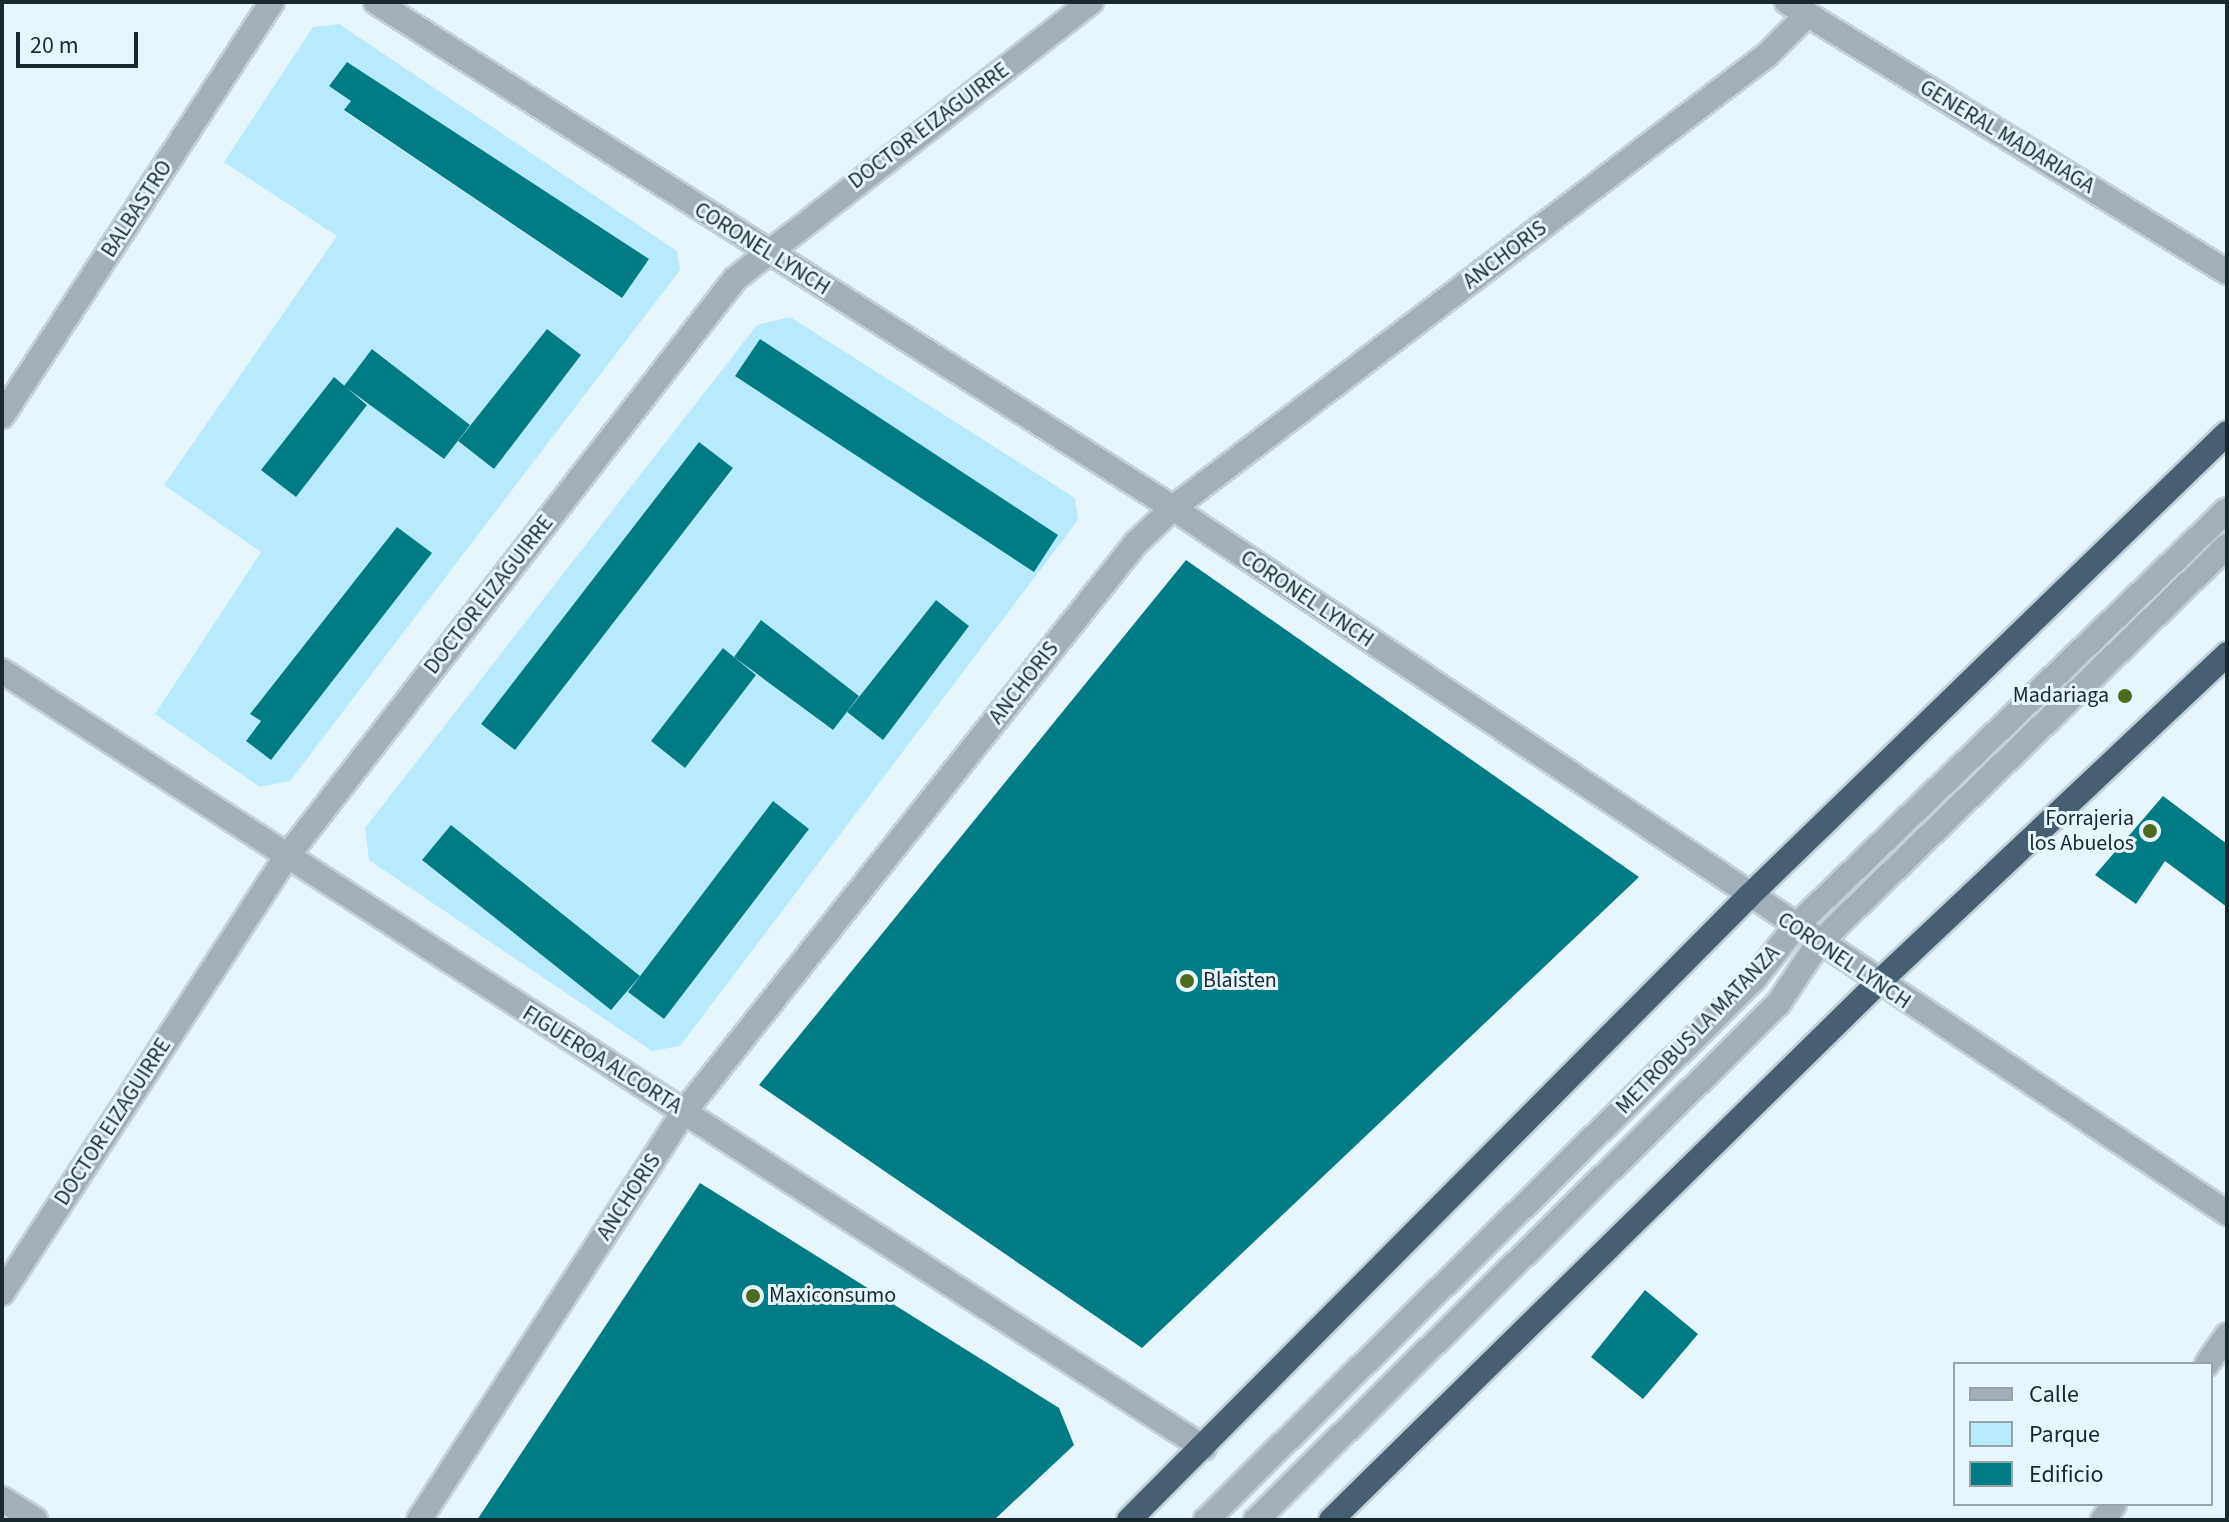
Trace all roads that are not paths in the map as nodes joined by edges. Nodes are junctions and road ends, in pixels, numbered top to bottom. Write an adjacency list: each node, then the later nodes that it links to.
1 (272, 2): 7 (street, BALBASTRO)
2 (376, 2): 5 (street, CORONEL LYNCH)
3 (1091, 2): 5 (street, DOCTOR EIZAGUIRRE)
4 (1797, 9): 6 (street, GENERAL MADARIAGA); 9 (street, ANCHORIS)
5 (765, 251): 9 (street, CORONEL LYNCH); 14 (street, DOCTOR EIZAGUIRRE)
6 (2227, 272)
7 (2, 416)
8 (2227, 433): 15 (highway)
9 (1173, 508): 15 (street, CORONEL LYNCH); 19 (street, ANCHORIS)
10 (2227, 510): 16 (street, METROBUS LA MATANZA)
11 (2227, 546): 17 (street, METROBUS LA MATANZA)
12 (2227, 654): 18 (highway)
13 (2, 671): 14 (street, FIGUEROA ALCORTA)
14 (285, 859): 19 (street, FIGUEROA ALCORTA); 21 (street, DOCTOR EIZAGUIRRE)
15 (1749, 896): 16 (street, CORONEL LYNCH); 24 (highway)
16 (1795, 927): 17 (street, CORONEL LYNCH); 29 (street, METROBUS LA MATANZA)
17 (1818, 944): 18 (street, CORONEL LYNCH); 30 (street, METROBUS LA MATANZA)
18 (1877, 984): 20 (street, CORONEL LYNCH); 31 (highway)
19 (684, 1112): 24 (street, FIGUEROA ALCORTA); 27 (street, ANCHORIS)
20 (2227, 1213)
21 (2, 1293)
22 (2227, 1335): 23 (street)
23 (2208, 1362)
24 (1204, 1448): 28 (highway)
25 (2, 1499): 26 (street)
26 (35, 1520)
27 (419, 1520)
28 (1129, 1520)
29 (1206, 1520)
30 (1256, 1520)
31 (1331, 1520)

